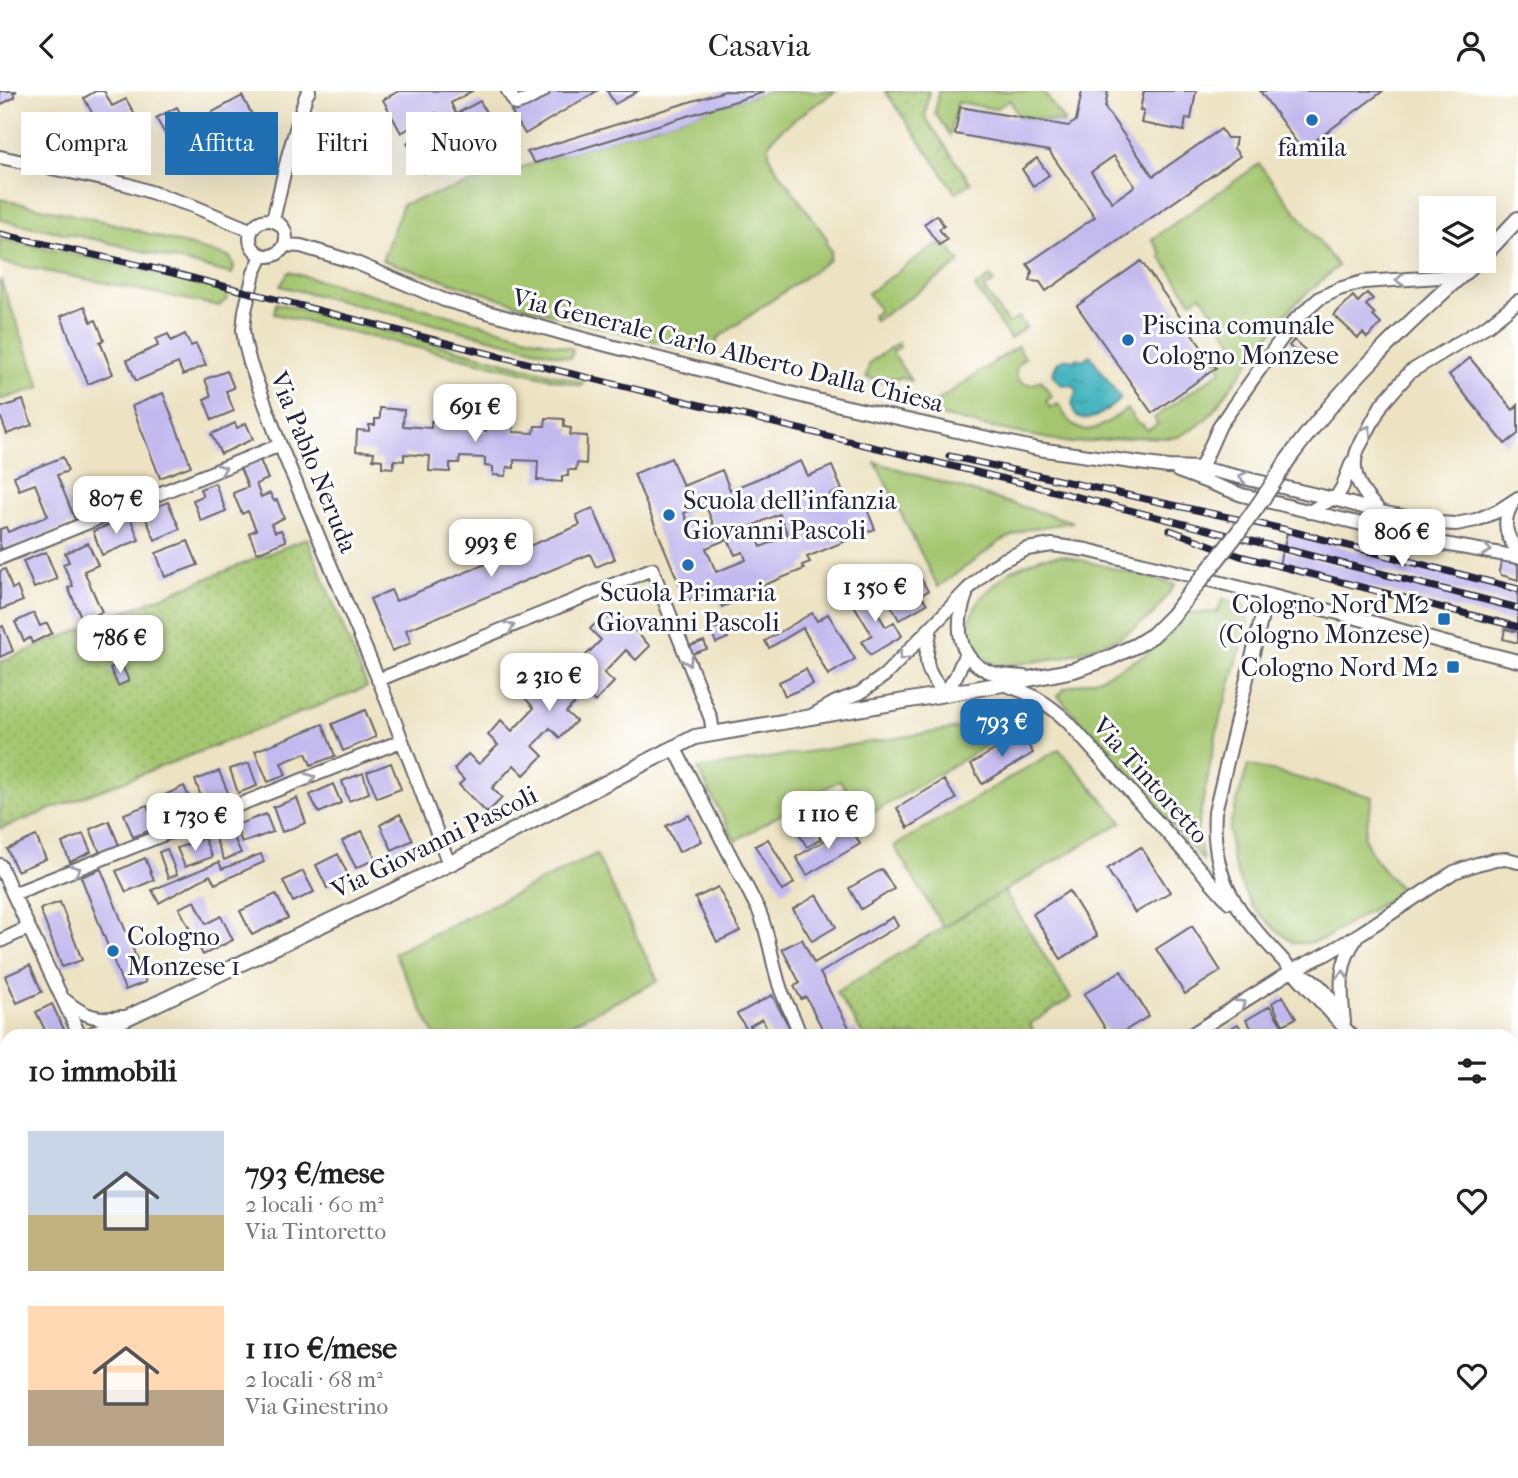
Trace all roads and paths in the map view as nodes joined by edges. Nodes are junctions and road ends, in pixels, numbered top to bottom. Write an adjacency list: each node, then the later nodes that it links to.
1 (309, 91): 6 (street)
2 (508, 91): 3 (street)
3 (543, 91)
4 (0, 157): 7 (street)
5 (1518, 219): 9 (street, Via Giovanni Pascoli)
6 (272, 220): 7 (street); 10 (street)
7 (250, 230): 12 (street)
8 (1518, 230): 11 (street, Via Giovanni Pascoli)
9 (1496, 242)
10 (285, 245): 12 (street); 18 (street, Via Generale Carlo Alberto Dalla Chiesa)
11 (1496, 246)
12 (262, 256): 16 (street, Via Pablo Neruda)
13 (1456, 273): 19 (street, Via Giovanni Pascoli, one-way to 19)
14 (1464, 273): 32 (street, Via Giovanni Pascoli, bridge)
15 (1518, 301): 17 (street, one-way to 15)
16 (280, 445): 26 (street, one-way to 16); 33 (street, Via Pablo Neruda)
17 (1355, 456): 21 (street); 24 (street)
18 (1168, 467): 19 (street, Via Generale Carlo Alberto Dalla Chiesa); 20 (street, Via Generale Carlo Alberto Dalla Chiesa)
19 (1201, 468): 20 (street); 21 (street, Via Generale Carlo Alberto Dalla Chiesa, one-way to 19)
20 (1207, 481): 23 (street, Via Generale Carlo Alberto Dalla Chiesa)
21 (1334, 499): 23 (street); 24 (street, Via Generale Carlo Alberto Dalla Chiesa)
22 (1516, 500): 24 (street, Via Generale Carlo Alberto Dalla Chiesa); 25 (street, Via Generale Carlo Alberto Dalla Chiesa)
23 (1309, 512): 25 (street, Via Generale Carlo Alberto Dalla Chiesa, one-way to 25)
24 (1380, 512)
25 (1518, 554)
26 (0, 558)
27 (968, 590): 28 (street, Via Giovanni Pascoli); 29 (street, Via Giovanni Pascoli); 30 (street)
28 (1267, 595): 31 (street, Via Giovanni Pascoli); 44 (street, Via Tintoretto)
29 (931, 627): 35 (street); 36 (street, Via Giovanni Pascoli, one-way to 36)
30 (966, 653): 32 (street); 35 (street)
31 (1518, 661)
32 (1035, 677): 34 (street, Via Giovanni Pascoli)
33 (378, 680): 37 (street, one-way to 37); 38 (street, Via Pablo Neruda)
34 (1003, 684): 35 (street, Via Giovanni Pascoli); 44 (street, Via Tintoretto)
35 (946, 693): 36 (street, Via Giovanni Pascoli)
36 (808, 717): 37 (street, Via Giovanni Pascoli)
37 (713, 733): 39 (street, Via Giovanni Pascoli)
38 (401, 741): 41 (street, Via Pablo Neruda); 43 (street, one-way to 38)
39 (674, 747): 41 (street, Via Giovanni Pascoli); 55 (street)
40 (1518, 862): 46 (street)
41 (449, 863): 50 (street, Via Giovanni Pascoli)
42 (0, 865): 43 (street)
43 (13, 894): 45 (street)
44 (1251, 926): 48 (street, Via Tintoretto)
45 (29, 928): 47 (street); 49 (street)
46 (1360, 933): 48 (street); 51 (street, Via Tintoretto, one-way to 46)
47 (0, 941)
48 (1293, 971): 51 (street, Via Tintoretto); 56 (street, one-way to 48); 57 (street, Via Tintoretto)
49 (61, 995): 50 (street); 52 (street)
50 (132, 1015): 53 (street, Via Giovanni Pascoli); 54 (street)
51 (1344, 1022): 58 (street, Via Tintoretto)
52 (77, 1029)
53 (103, 1029)
54 (119, 1029)
55 (798, 1029)
56 (1200, 1029)
57 (1346, 1029)
58 (1348, 1029)

